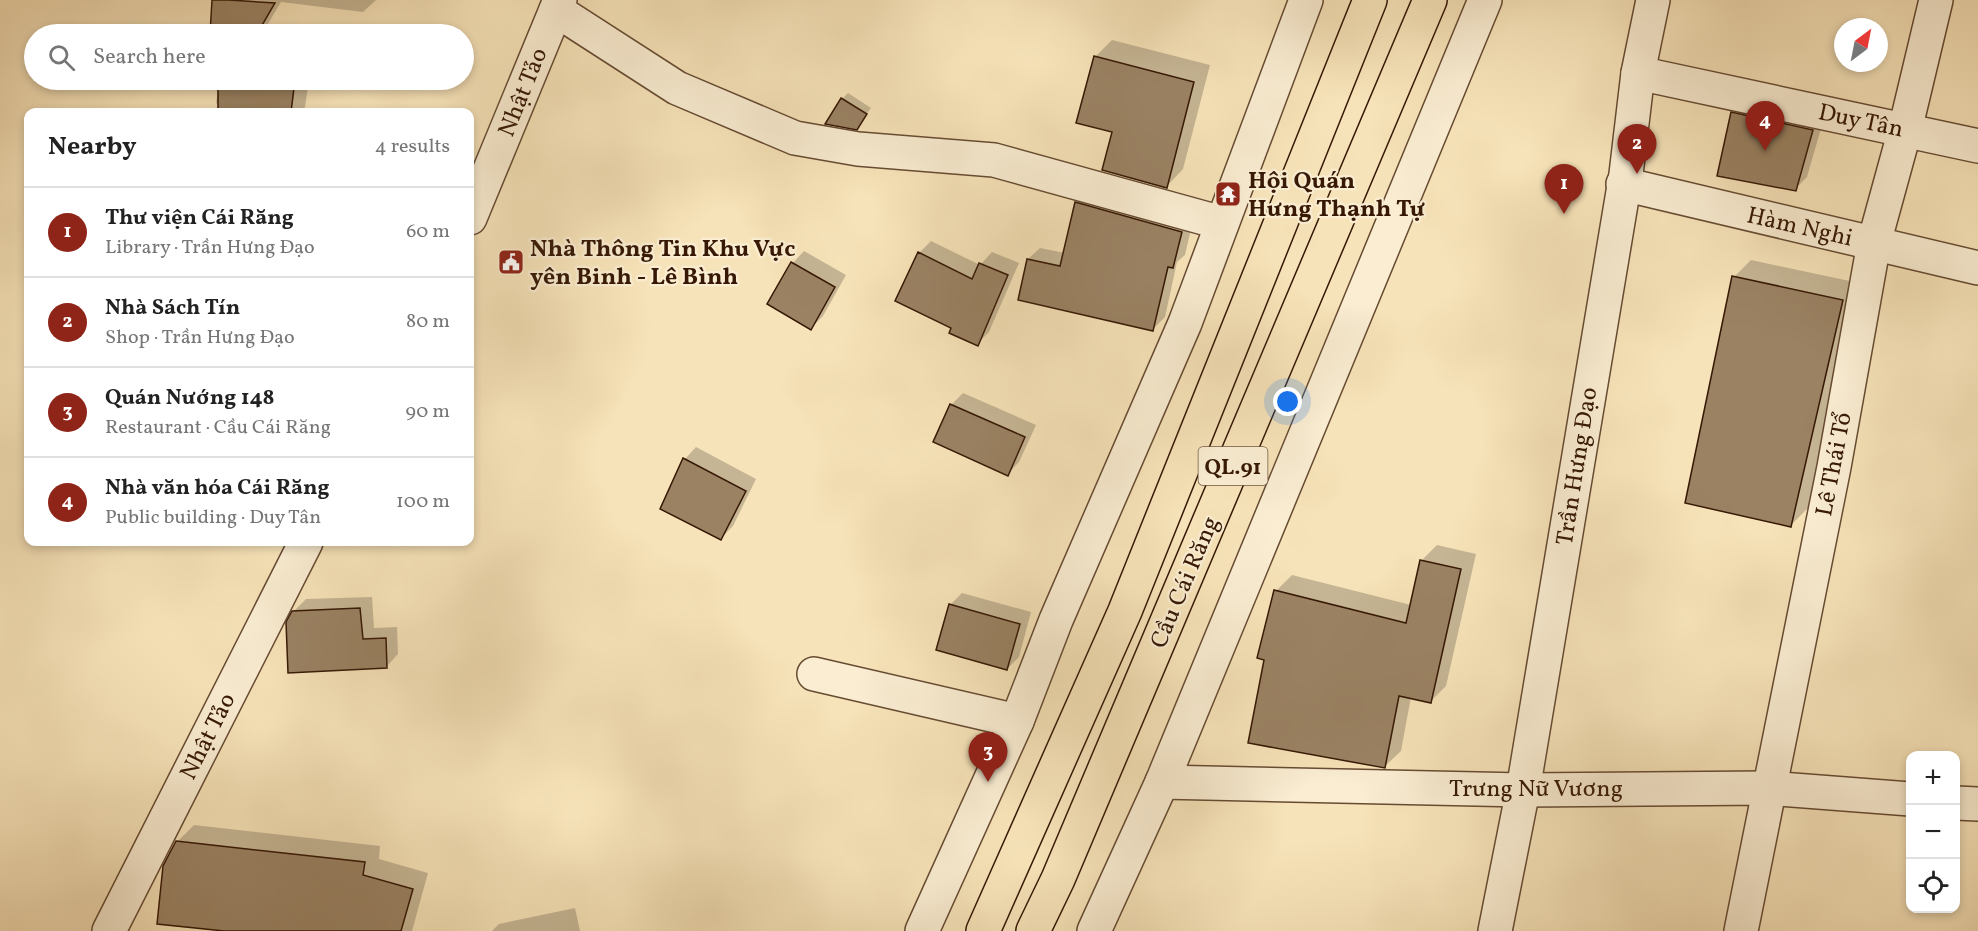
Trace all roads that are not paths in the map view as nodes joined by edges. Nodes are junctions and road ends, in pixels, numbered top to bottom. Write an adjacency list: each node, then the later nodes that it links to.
1 (1306, 0): 13 (street)
2 (1370, 0): 27 (highway, Cầu Cái Răng / QL.91)
3 (1430, 0): 28 (highway, Cầu Cái Răng / QL.91)
4 (1485, 0): 19 (street)
5 (1653, 0): 8 (street, Trần Hưng Đạo)
6 (1936, 0): 9 (street, Lê Thái Tổ)
7 (558, 5): 12 (street, Nhật Tảo); 13 (street)
8 (1638, 73): 9 (street, Duy Tân); 11 (street, Trần Hưng Đạo)
9 (1905, 130): 10 (street, Duy Tân); 14 (street, Lê Thái Tổ)
10 (1978, 146)
11 (1623, 184): 14 (street, Hàm Nghi); 21 (street, Trần Hưng Đạo)
12 (474, 208)
13 (1222, 223): 18 (street)
14 (1874, 243): 15 (street, Hàm Nghi); 20 (street, Lê Thái Tổ)
15 (1978, 268)
16 (304, 546): 25 (street, Nhật Tảo)
17 (814, 674): 18 (street)
18 (1017, 721): 26 (street)
19 (1162, 782): 21 (street, Trưng Nữ Vương); 29 (street)
20 (1767, 788): 21 (street, Trưng Nữ Vương); 22 (street, Trưng Nữ Vương); 31 (street, Lê Thái Tổ)
21 (1523, 790): 30 (street, Trần Hưng Đạo)
22 (1906, 799)
23 (1960, 802): 24 (street)
24 (1978, 804)
25 (109, 931)
26 (922, 931)
27 (982, 931)
28 (1033, 931)
29 (1094, 931)
30 (1495, 931)
31 (1741, 931)

